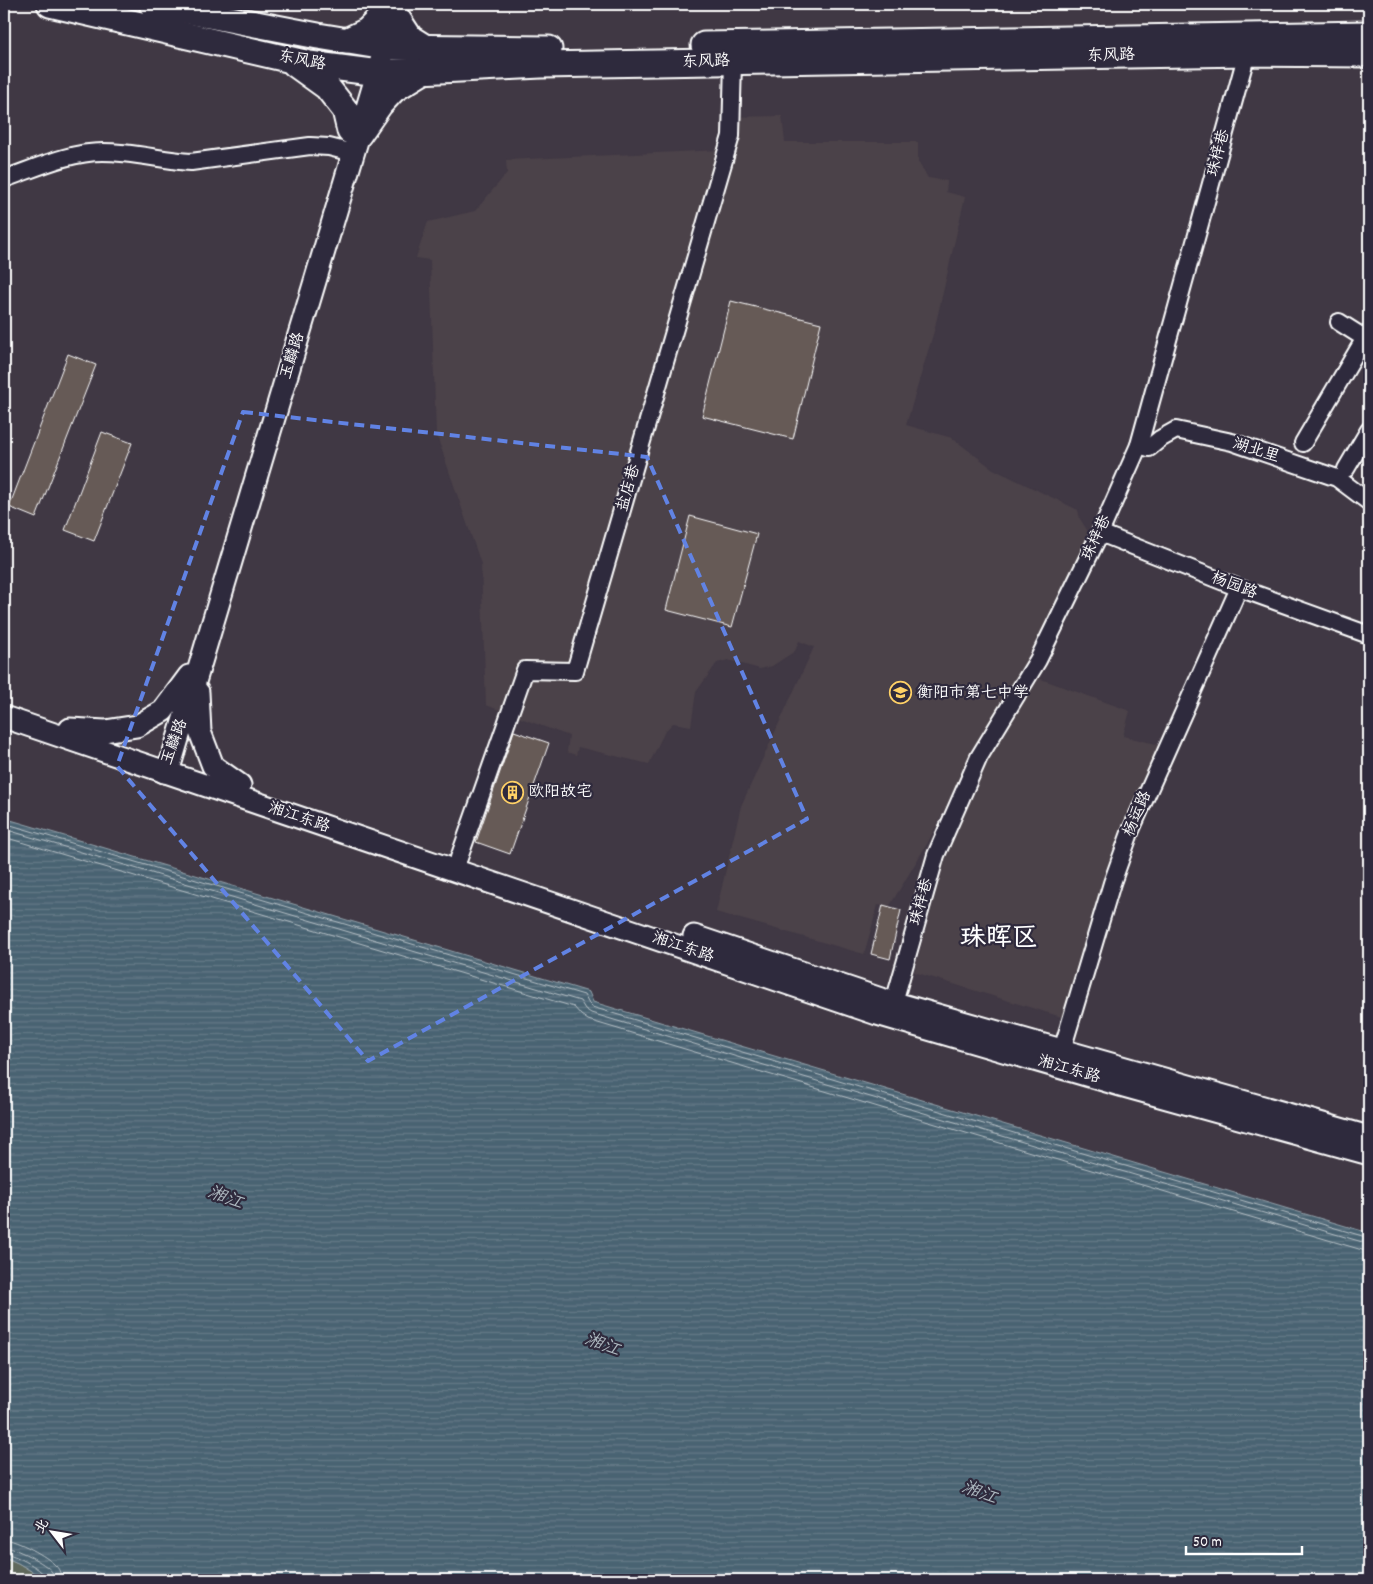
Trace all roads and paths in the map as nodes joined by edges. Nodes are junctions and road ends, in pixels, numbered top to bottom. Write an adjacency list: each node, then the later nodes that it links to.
1 (50, 4): 9 (highway, 东风路)
2 (152, 4): 5 (highway, 东风路)
3 (392, 9): 5 (highway); 6 (main road, 玉麟路); 10 (highway)
4 (1369, 34): 10 (highway, 东风路)
5 (346, 41): 6 (highway, 东风路)
6 (380, 46): 10 (highway, 东风路); 12 (main road, 玉麟路)
7 (1247, 53): 8 (highway, 东风路); 11 (highway, 东风路); 19 (street, 珠梓巷)
8 (1369, 54)
9 (289, 59): 12 (highway, 东风路); 13 (highway)
10 (425, 59): 11 (highway, 东风路); 12 (highway, 东风路); 13 (highway)
11 (733, 62): 31 (street, 盐店巷)
12 (373, 72): 13 (main road, 玉麟路)
13 (351, 139): 14 (street); 25 (main road, 玉麟路)
14 (4, 179)
15 (1339, 322): 16 (street)
16 (1367, 340): 18 (street)
17 (1369, 430): 20 (street)
18 (1303, 443)
19 (1139, 445): 21 (street, 湖北里); 22 (street, 珠梓巷)
20 (1346, 469)
21 (1369, 502)
22 (1100, 533): 23 (street, 杨园路); 32 (street, 珠梓巷)
23 (1239, 588): 24 (street, 杨园路); 33 (street, 杨运路)
24 (1369, 635)
25 (193, 676): 28 (main road); 29 (main road, 玉麟路); 30 (main road)
26 (4, 707): 28 (main road, 湘江东路)
27 (4, 718): 29 (main road, 湘江东路)
28 (70, 729): 29 (main road, 湘江东路)
29 (166, 765): 30 (main road, 湘江东路); 35 (main road, 湘江东路)
30 (240, 785): 31 (main road, 湘江东路)
31 (459, 858): 32 (main road, 湘江东路)
32 (894, 1002): 33 (main road, 湘江东路)
33 (1062, 1050): 34 (main road, 湘江东路)
34 (1369, 1136)
35 (1369, 1154)

